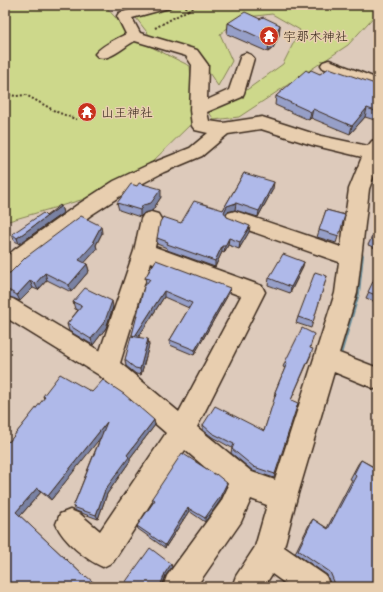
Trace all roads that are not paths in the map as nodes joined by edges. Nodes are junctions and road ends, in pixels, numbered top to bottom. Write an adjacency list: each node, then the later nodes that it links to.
1 (157, 6): 2 (street)
2 (136, 37): 3 (street); 7 (street)
3 (103, 54)
4 (246, 58): 7 (street)
5 (329, 65): 6 (street)
6 (378, 85)
7 (199, 118): 8 (street); 10 (street)
8 (223, 129): 9 (street); 10 (street)
9 (376, 151): 14 (street)
10 (170, 162): 15 (street)
11 (235, 218): 14 (street)
12 (151, 219): 13 (street)
13 (144, 251): 18 (street); 20 (street)
14 (351, 258): 17 (street)
15 (5, 271)
16 (5, 306): 18 (street)
17 (326, 358): 19 (street); 22 (street)
18 (107, 367): 20 (street)
19 (378, 379)
20 (182, 431): 21 (street); 23 (street)
21 (244, 483): 22 (street); 25 (street)
22 (283, 497): 24 (street)
23 (70, 524)
24 (268, 553): 26 (street); 27 (street)
25 (178, 587)
26 (247, 587)
27 (315, 587)

